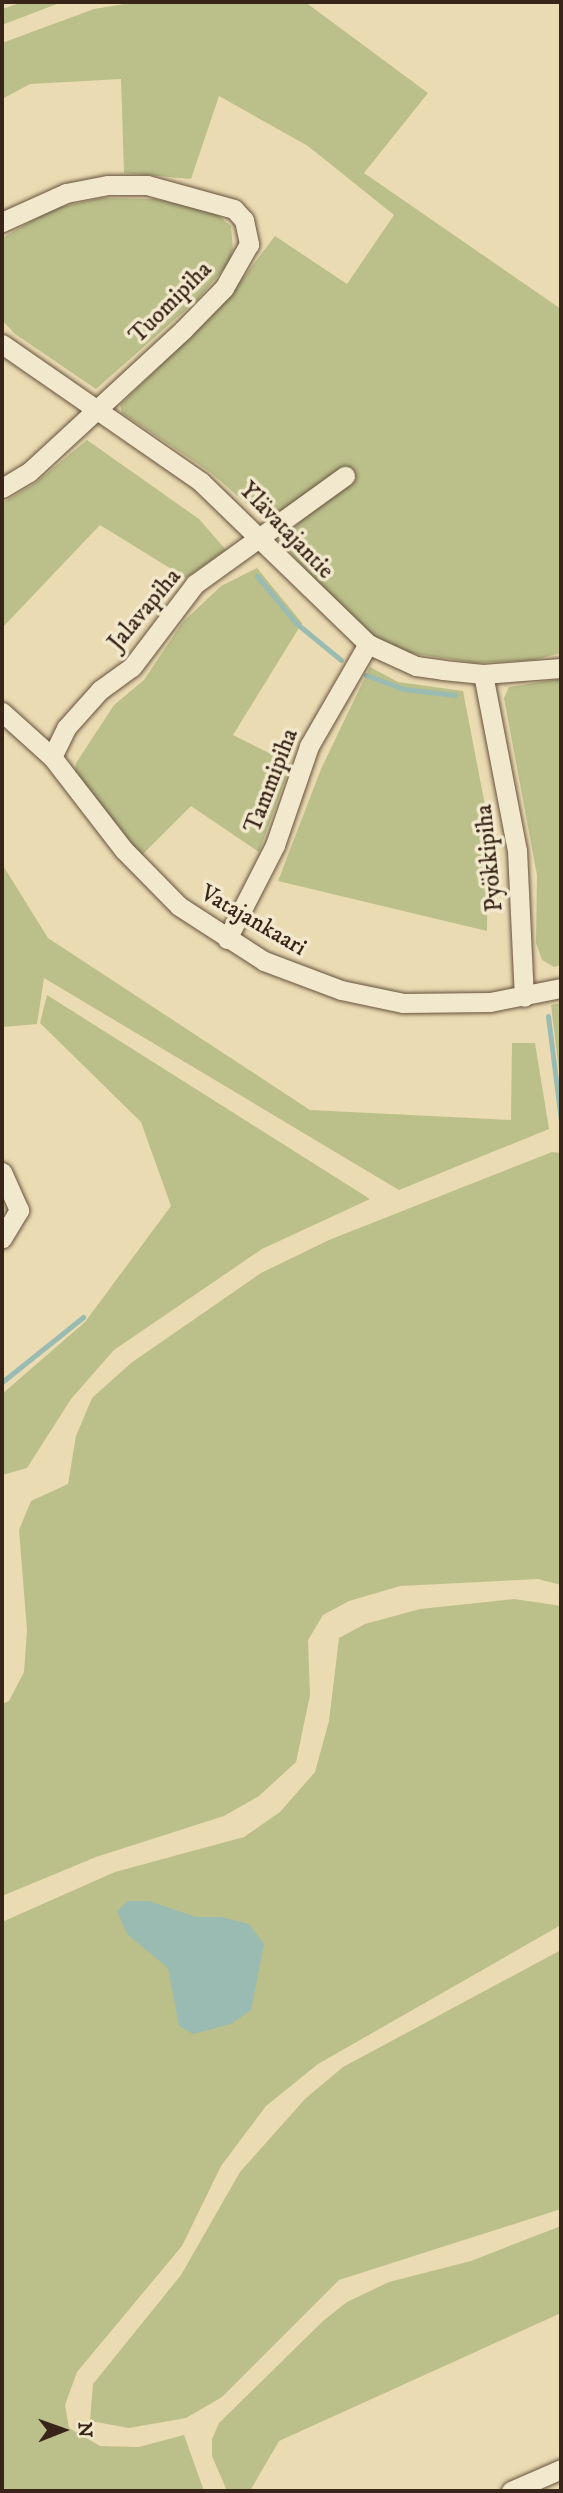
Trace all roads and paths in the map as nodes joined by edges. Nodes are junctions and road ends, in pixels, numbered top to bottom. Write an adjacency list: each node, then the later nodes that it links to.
1 (2, 222): 3 (street, Tuomipiha)
2 (2, 344): 3 (street, Ylävatajantie)
3 (95, 410): 5 (street, Tuomipiha); 6 (street, Ylävatajantie)
4 (345, 476): 6 (street, Jalavapiha)
5 (2, 488)
6 (262, 540): 7 (street, Ylävatajantie); 11 (street, Jalavapiha)
7 (368, 644): 9 (street, Ylävatajantie); 12 (street, Tammipiha)
8 (561, 668): 9 (street, Ylävatajantie)
9 (483, 674): 14 (street, Pyökkipiha)
10 (2, 712): 11 (street, Vatajankaari)
11 (52, 757): 12 (street, Vatajankaari)
12 (227, 939): 14 (street, Vatajankaari)
13 (561, 988): 14 (street, Vatajankaari)
14 (524, 997)
15 (2, 1172): 16 (street)
16 (2, 1238)
17 (561, 2469): 18 (street)
18 (511, 2491)

